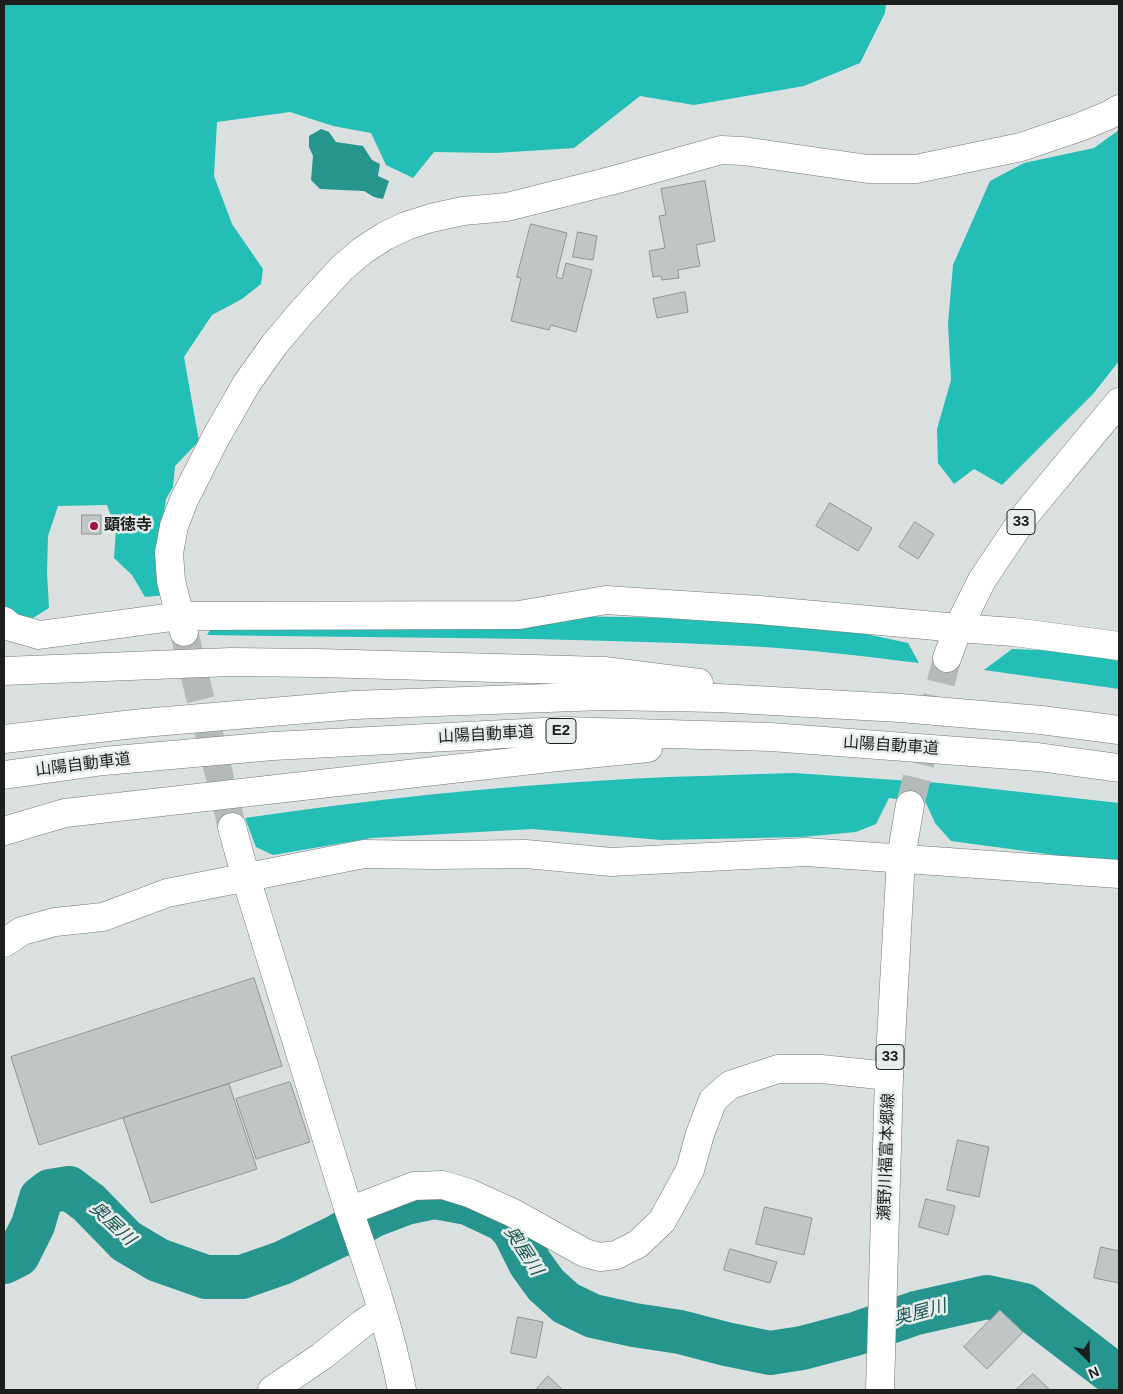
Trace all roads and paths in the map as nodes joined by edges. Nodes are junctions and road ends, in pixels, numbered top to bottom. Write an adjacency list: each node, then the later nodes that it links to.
1 (1119, 109): 4 (main road)
2 (1119, 402): 5 (main road, 33)
3 (4, 621): 4 (main road)
4 (182, 624): 5 (main road)
5 (958, 628): 6 (main road); 7 (main road, 33)
6 (1119, 646)
7 (947, 658)
8 (4, 671): 9 (main road)
9 (835, 704): 10 (main road, 山陽自動車道 / E2); 12 (main road, 山陽自動車道 / E2)
10 (1119, 730)
11 (771, 737): 13 (main road, 山陽自動車道 / E2); 14 (main road, 山陽自動車道 / E2); 17 (main road)
12 (4, 739)
13 (1119, 768)
14 (4, 774)
15 (910, 805): 18 (main road, 瀬野川福富本郷線 / 33)
16 (232, 827): 20 (main road)
17 (4, 831)
18 (901, 858): 19 (main road); 20 (main road); 22 (main road, 瀬野川福富本郷線 / 33)
19 (1119, 874)
20 (246, 878): 21 (main road); 23 (main road)
21 (4, 943)
22 (890, 1076): 23 (main road); 27 (main road, 瀬野川福富本郷線 / 33)
23 (353, 1221): 24 (main road)
24 (381, 1311): 25 (main road); 26 (main road)
25 (272, 1390)
26 (402, 1390)
27 (880, 1390)

